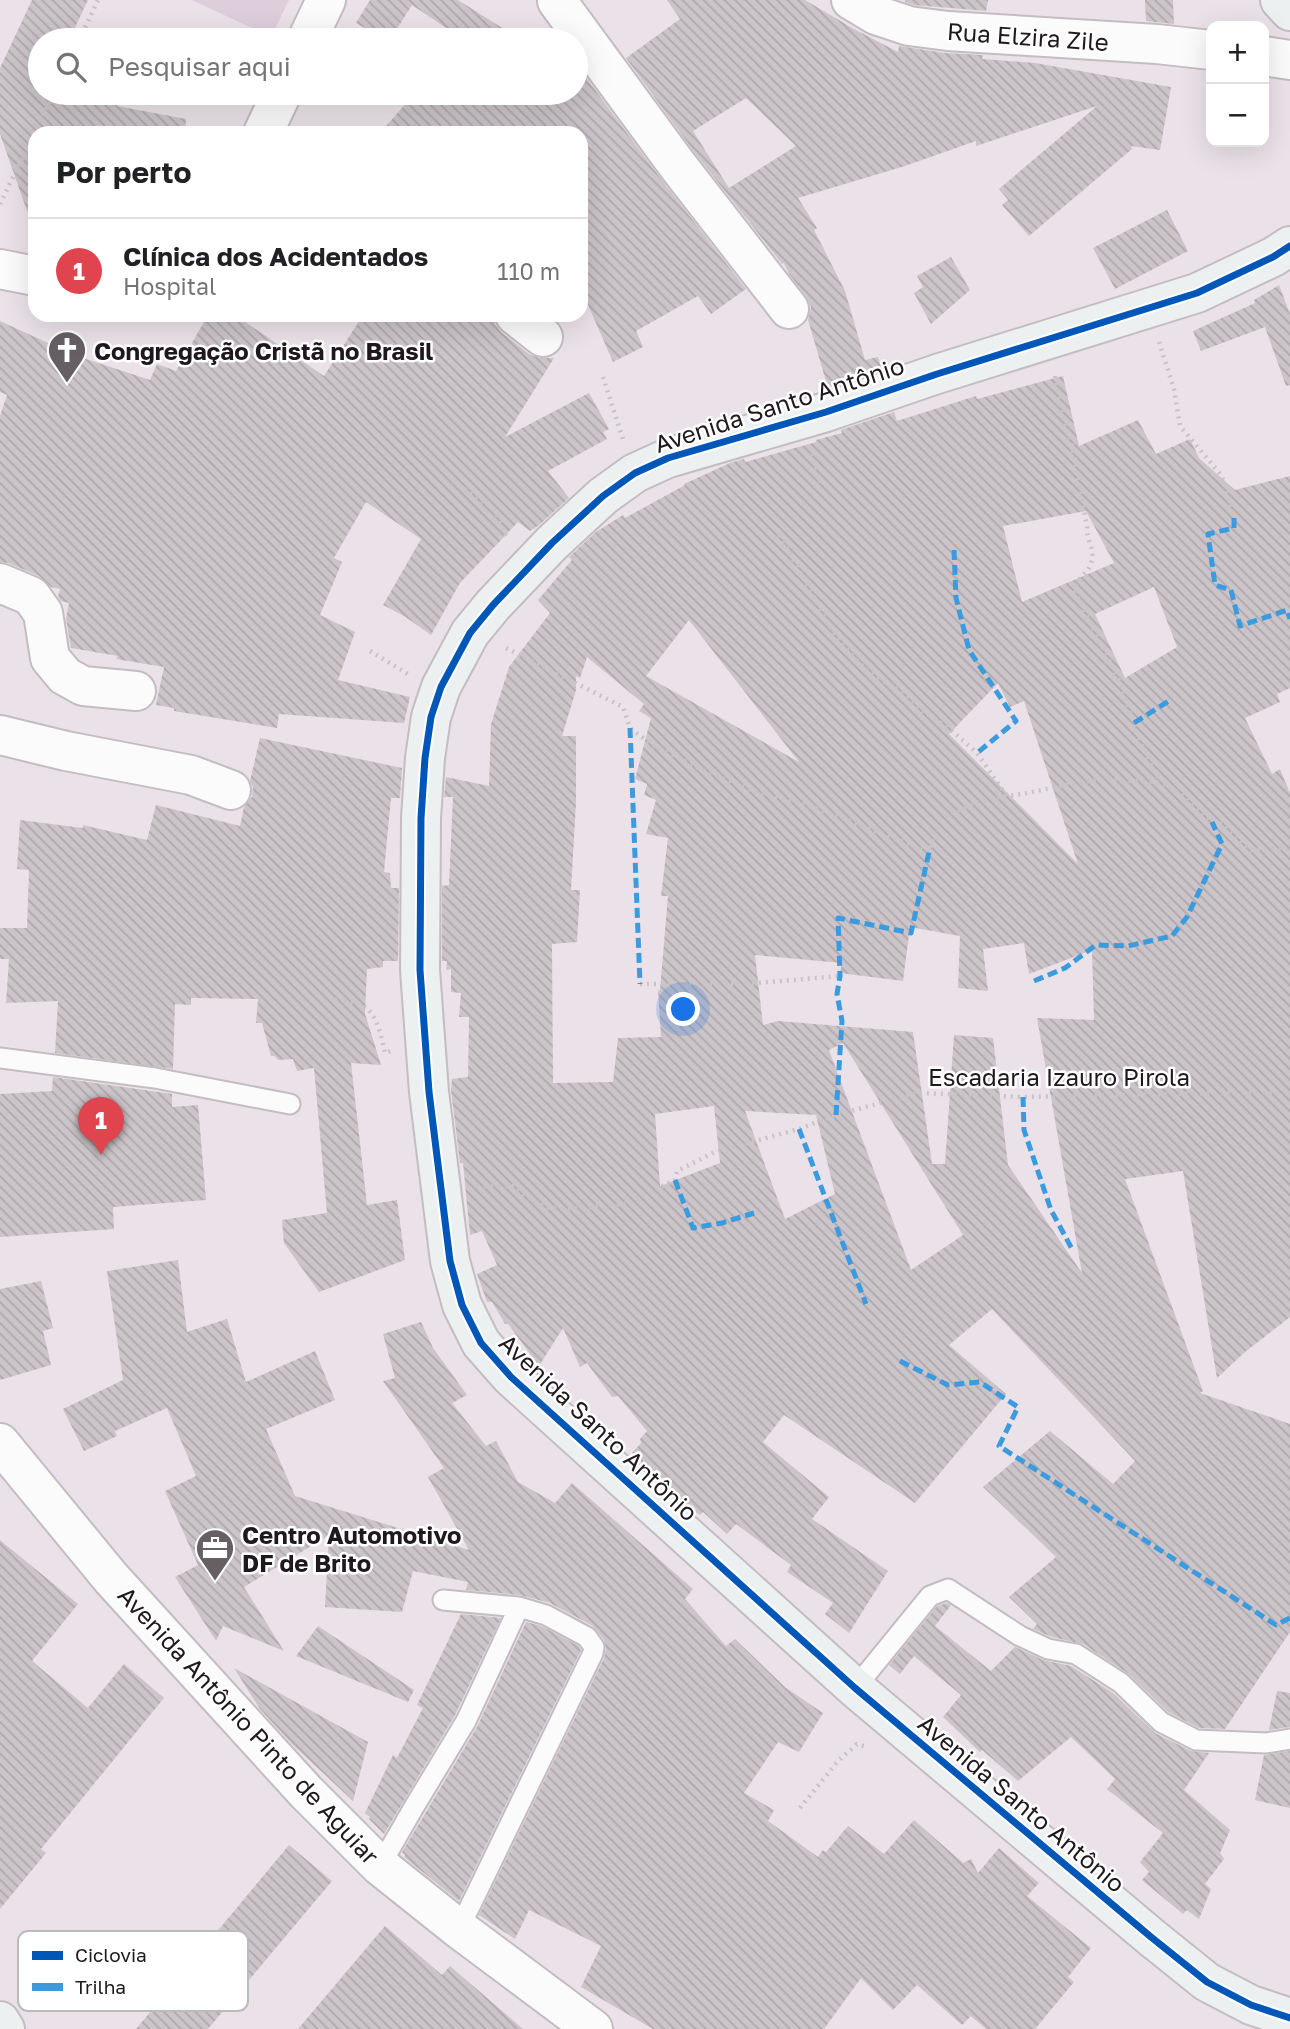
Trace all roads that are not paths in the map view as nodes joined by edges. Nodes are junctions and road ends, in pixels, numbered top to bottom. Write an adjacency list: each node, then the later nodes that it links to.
1 (326, 0): 6 (street)
2 (557, 0): 7 (street)
3 (851, 0): 9 (street, Rua Elzira Zile)
4 (1280, 0): 5 (street)
5 (1290, 11)
6 (313, 28)
7 (577, 28)
8 (588, 43): 17 (street)
9 (1206, 49)
10 (1269, 57): 11 (street)
11 (1290, 60)
12 (276, 105): 13 (street)
13 (266, 126)
14 (1290, 246): 27 (street, Avenida Santo Antônio)
15 (0, 269): 16 (street)
16 (28, 275)
17 (789, 309)
18 (0, 583): 19 (street)
19 (135, 691)
20 (0, 735): 21 (street)
21 (231, 790)
22 (0, 1058): 23 (lane)
23 (290, 1104)
24 (0, 1443): 29 (street, Avenida Antônio Pinto de Aguiar)
25 (443, 1600): 26 (lane)
26 (519, 1607): 29 (lane); 30 (lane)
27 (855, 1688): 28 (lane); 31 (street, Avenida Santo Antônio)
28 (1290, 1739)
29 (380, 1866): 30 (street, Avenida Antônio Pinto de Aguiar)
30 (459, 1929): 34 (street, Avenida Antônio Pinto de Aguiar)
31 (1290, 2018)
32 (0, 2021): 33 (street)
33 (5, 2029)
34 (593, 2029)

